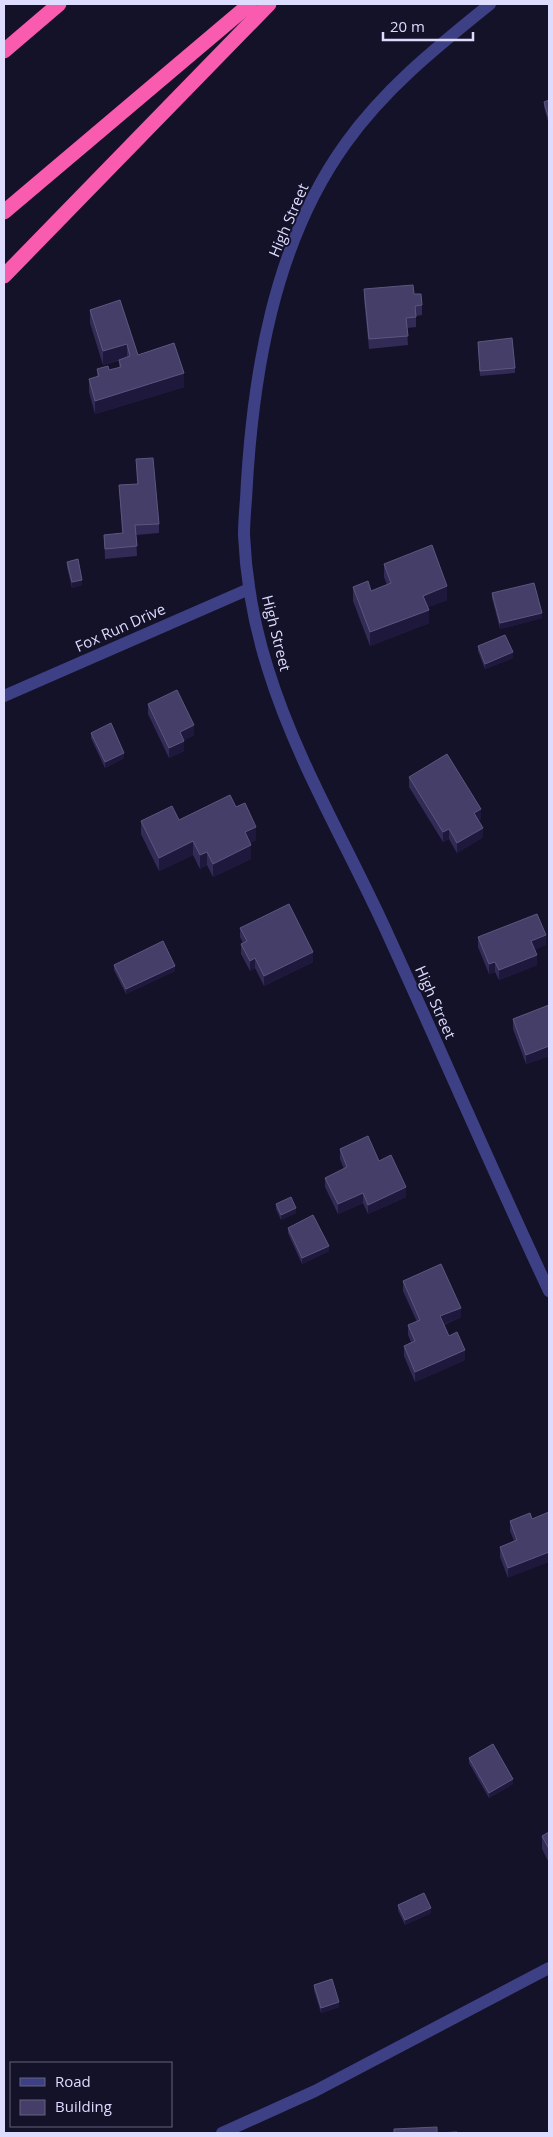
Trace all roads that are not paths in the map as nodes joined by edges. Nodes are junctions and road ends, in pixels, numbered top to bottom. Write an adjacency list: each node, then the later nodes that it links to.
1 (59, 4): 5 (highway)
2 (250, 4): 6 (highway)
3 (269, 4): 7 (highway)
4 (490, 4): 8 (street, High Street)
5 (4, 51)
6 (4, 212)
7 (4, 276)
8 (249, 588): 9 (street, Fox Run Drive); 10 (street, High Street)
9 (4, 696)
10 (549, 1291)
11 (549, 1968): 12 (street)
12 (222, 2133)

